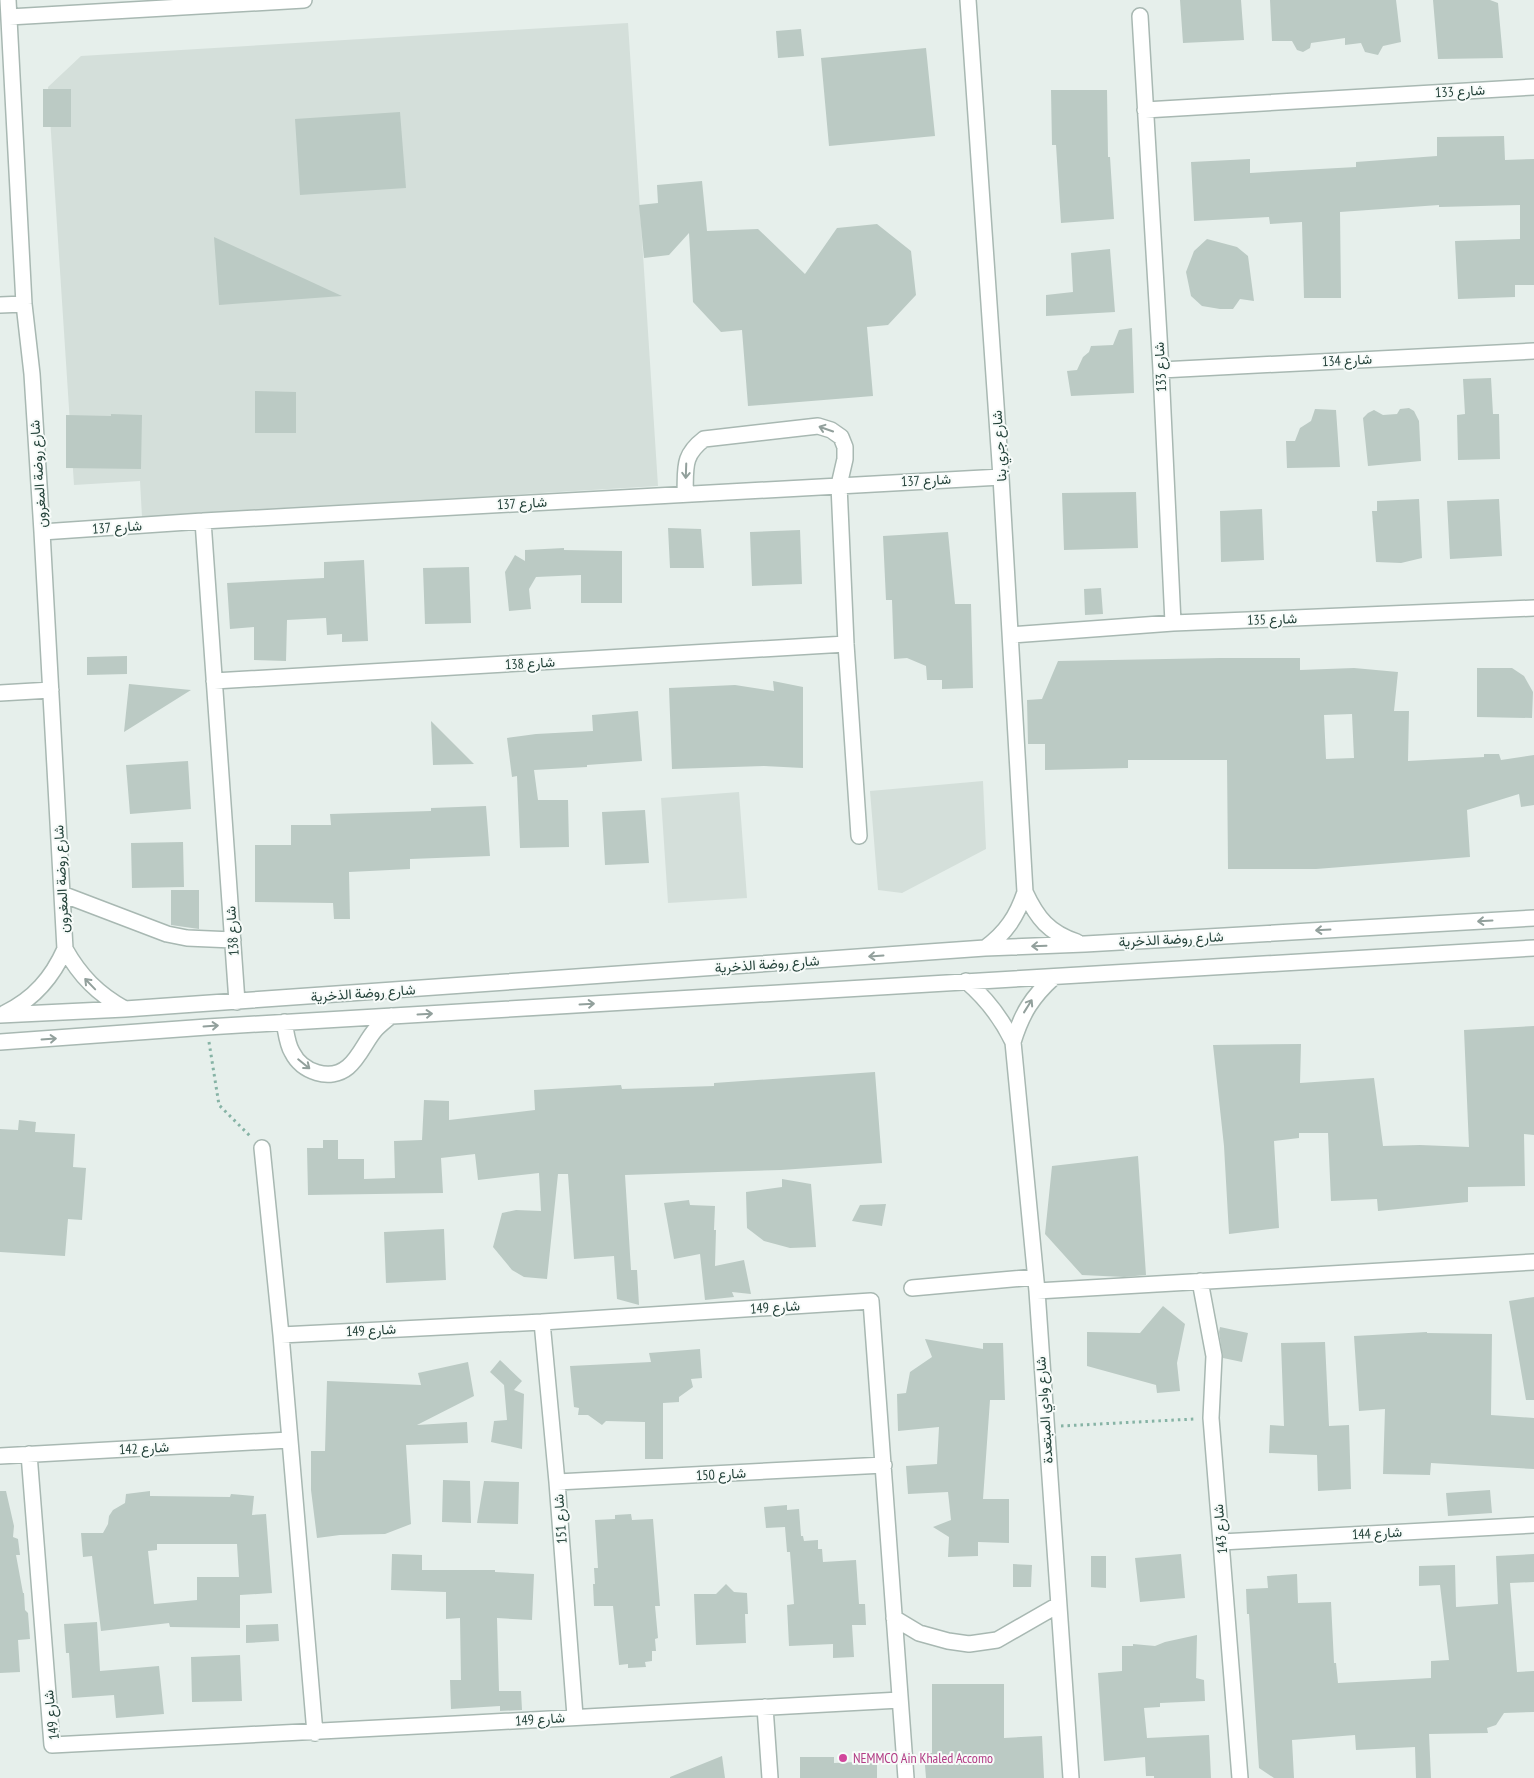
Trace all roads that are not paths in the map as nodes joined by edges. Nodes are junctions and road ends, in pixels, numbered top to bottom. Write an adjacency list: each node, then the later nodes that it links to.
1 (8, 0): 5 (street, شارع روضة المغرون)
2 (304, 0): 5 (street)
3 (968, 0): 12 (street, شارع جري بنا)
4 (1140, 16): 7 (street, شارع 133)
5 (8, 17): 8 (street, شارع روضة المغرون)
6 (1534, 87): 7 (street, شارع 133)
7 (1146, 110): 11 (street, شارع 133)
8 (24, 304): 9 (street); 16 (street, شارع روضة المغرون)
9 (0, 305)
10 (1534, 351): 11 (street, شارع 134)
11 (1161, 370): 18 (street, شارع 133)
12 (1001, 477): 13 (street, شارع 137); 19 (street, شارع جري بنا)
13 (839, 485): 14 (street, شارع 137); 14 (street, one-way to 14); 20 (street)
14 (685, 494): 15 (street, شارع 137)
15 (203, 521): 16 (street, شارع 137); 21 (street, شارع 138)
16 (42, 532): 22 (street, شارع روضة المغرون)
17 (1534, 608): 18 (street, شارع 135)
18 (1173, 624): 19 (street, شارع 135)
19 (1010, 635): 25 (street, شارع جري بنا)
20 (846, 644): 21 (street, شارع 138); 24 (street)
21 (214, 681): 28 (street, شارع 138)
22 (51, 690): 23 (street); 26 (street, شارع روضة المغرون)
23 (0, 692)
24 (859, 836)
25 (1025, 892): 29 (street, شارع جري بنا); 30 (street, شارع جري بنا)
26 (62, 894): 28 (street); 32 (street, شارع روضة المغرون)
27 (1534, 918): 29 (street, شارع روضة الذخرية, one-way to 29)
28 (233, 940): 35 (street, شارع 138)
29 (1085, 944): 30 (street, شارع روضة الذخرية, one-way to 30)
30 (985, 948): 35 (street, شارع روضة الذخرية, one-way to 35)
31 (1534, 948): 33 (street, شارع روضة الذخرية)
32 (65, 949): 36 (street, شارع روضة المغرون, one-way to 32); 37 (street, شارع روضة المغرون)
33 (1054, 977): 34 (street, شارع روضة الذخرية); 41 (street, شارع وادي المبتعدة, one-way to 33)
34 (966, 982): 38 (street, شارع روضة الذخرية, one-way to 34); 41 (street, شارع وادي المبتعدة)
35 (237, 1002): 36 (street, شارع روضة الذخرية)
36 (125, 1009): 37 (street, شارع روضة الذخرية)
37 (1, 1015)
38 (391, 1016): 39 (street, شارع روضة الذخرية); 39 (street, one-way to 38)
39 (284, 1022): 40 (street, شارع روضة الذخرية, one-way to 39)
40 (0, 1042)
41 (1014, 1042): 45 (street, شارع وادي المبتعدة)
42 (262, 1148): 48 (street)
43 (1534, 1262): 44 (street)
44 (1200, 1281): 45 (street); 55 (street, شارع 143)
45 (1036, 1284): 46 (street); 56 (street, شارع وادي المبتعدة)
46 (912, 1288)
47 (542, 1322): 48 (street, شارع 149); 52 (street, شارع 149); 53 (street, شارع 151)
48 (281, 1335): 49 (street)
49 (289, 1440): 50 (street, شارع 142); 61 (street)
50 (29, 1454): 51 (street, شارع 142); 61 (street, شارع 149)
51 (0, 1456)
52 (884, 1465): 53 (street, شارع 150); 57 (street, شارع 149)
53 (557, 1482): 60 (street, شارع 151)
54 (1534, 1525): 55 (street, شارع 144)
55 (1221, 1542): 65 (street, شارع 143)
56 (1058, 1605): 57 (street); 64 (street, شارع وادي المبتعدة)
57 (894, 1618): 58 (street, شارع 149)
58 (900, 1700): 59 (street, شارع 149); 63 (street, شارع 149)
59 (765, 1707): 60 (street, شارع 149); 62 (street)
60 (575, 1716): 61 (street, شارع 149)
61 (315, 1733)
62 (770, 1778)
63 (906, 1778)
64 (1071, 1778)
65 (1240, 1778)

